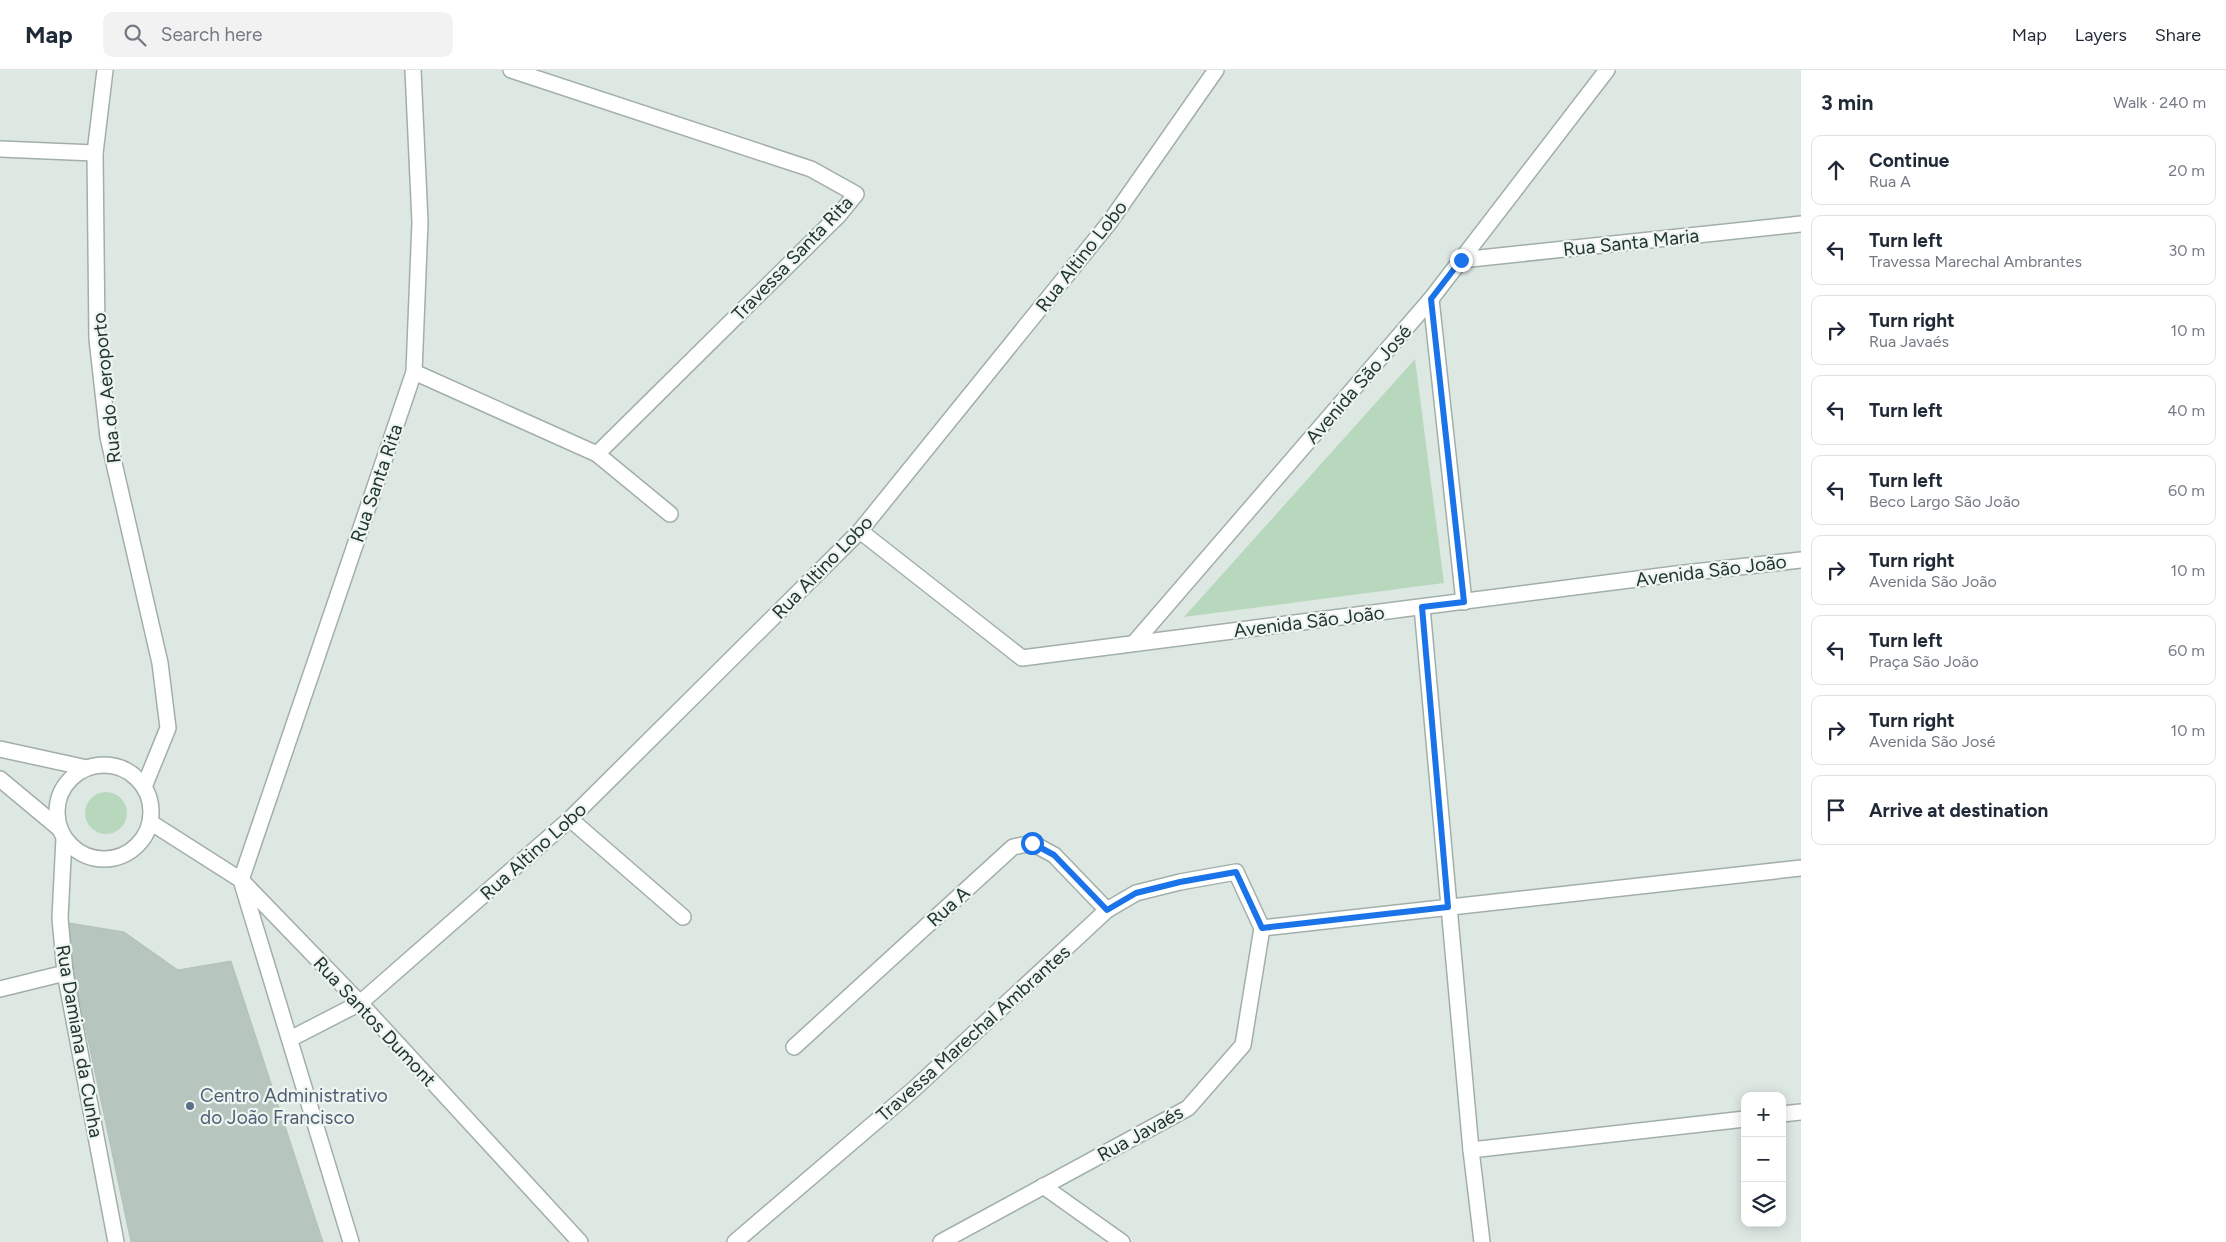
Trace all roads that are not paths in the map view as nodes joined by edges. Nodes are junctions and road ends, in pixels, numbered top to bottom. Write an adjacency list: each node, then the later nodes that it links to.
1 (105, 70): 7 (street, Rua do Aeroporto)
2 (413, 70): 11 (street, Rua Santa Rita)
3 (511, 70): 12 (street, Travessa Santa Rita)
4 (1216, 70): 14 (street, Rua Altino Lobo)
5 (1607, 70): 9 (street, Avenida São José)
6 (0, 150): 7 (street)
7 (95, 153): 22 (street, Rua do Aeroporto)
8 (1801, 224): 9 (street, Rua Santa Maria)
9 (1461, 260): 10 (street, Avenida São José)
10 (1431, 299): 16 (street); 18 (street, Avenida São José)
11 (414, 372): 12 (street); 27 (street, Rua Santa Rita)
12 (597, 454): 13 (street)
13 (670, 514)
14 (860, 531): 18 (street, Avenida São João); 23 (street, Rua Altino Lobo)
15 (1801, 560): 16 (street, Avenida São João)
16 (1464, 602): 17 (street, Avenida São João)
17 (1422, 607): 18 (street, Avenida São João); 28 (street)
18 (1135, 642)
19 (0, 749): 20 (street)
20 (87, 768): 22 (street); 25 (street)
21 (0, 779): 25 (street)
22 (144, 787): 24 (street)
23 (570, 819): 30 (street); 34 (street, Rua Altino Lobo)
24 (150, 822): 25 (street); 27 (street, Rua Santos Dumont)
25 (62, 833): 32 (street, Rua Damiana da Cunha)
26 (1801, 868): 28 (street)
27 (241, 880): 34 (street, Rua Santos Dumont); 35 (street)
28 (1448, 907): 31 (street); 40 (street)
29 (1107, 910): 31 (street, Travessa Marechal Ambrantes); 36 (street, Rua A); 45 (street, Travessa Marechal Ambrantes)
30 (683, 917)
31 (1262, 928): 41 (street, Rua Javaés)
32 (65, 973): 33 (street); 42 (street, Rua Damiana da Cunha)
33 (0, 989)
34 (360, 1003): 35 (street, Rua Altino Lobo); 44 (street, Rua Santos Dumont)
35 (290, 1039): 43 (street)
36 (794, 1047)
37 (1801, 1112): 38 (street)
38 (1786, 1114)
39 (1741, 1119): 40 (street)
40 (1471, 1150): 48 (street)
41 (1043, 1186): 46 (street, Rua Javaés); 47 (street)
42 (116, 1242)
43 (351, 1242)
44 (580, 1242)
45 (735, 1242)
46 (941, 1242)
47 (1122, 1242)
48 (1482, 1242)

